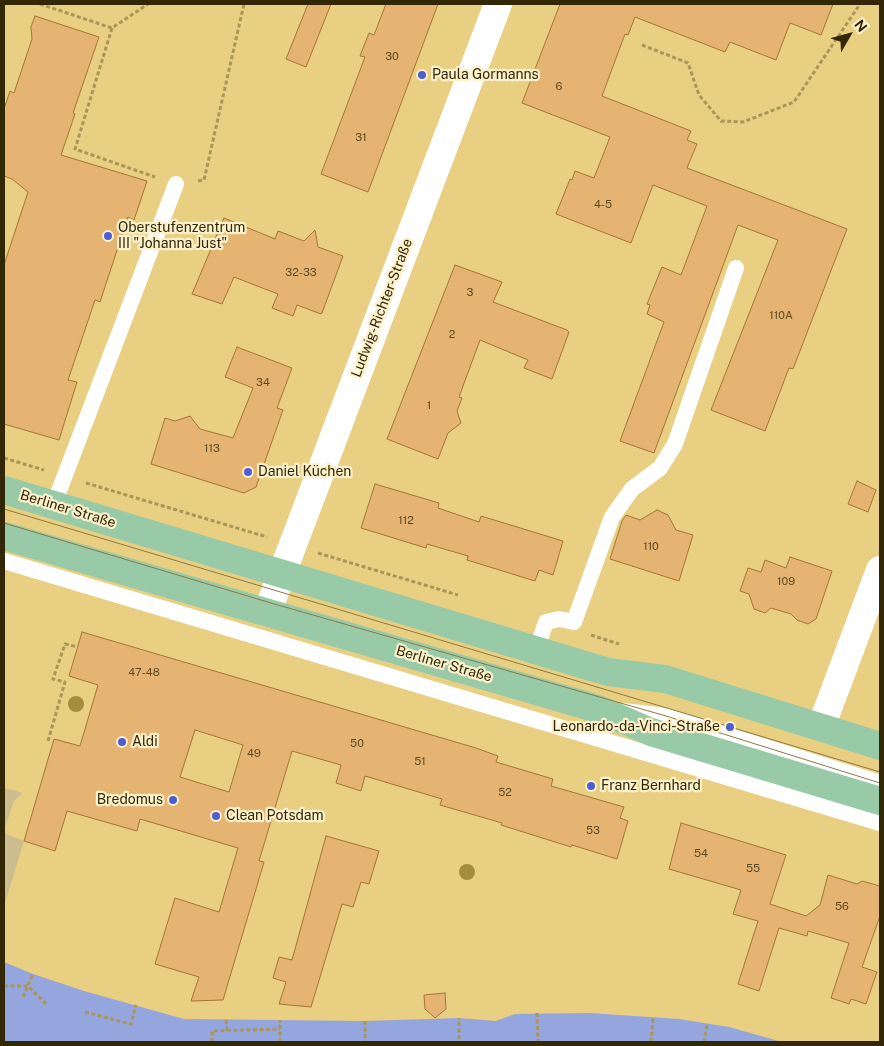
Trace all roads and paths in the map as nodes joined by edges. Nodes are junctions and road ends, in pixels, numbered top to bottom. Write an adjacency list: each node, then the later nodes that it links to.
1 (40, 4): 6 (path)
2 (148, 4): 6 (path)
3 (244, 4): 8 (path)
4 (498, 4): 15 (street, Ludwig-Richter-Straße)
5 (860, 4): 7 (path)
6 (112, 28): 8 (path)
7 (642, 45)
8 (176, 184): 11 (lane)
9 (736, 268): 25 (lane)
10 (4, 458): 11 (path)
11 (65, 476): 13 (lane); 15 (path)
12 (4, 490): 13 (main road, Berliner Straße)
13 (54, 504): 18 (main road, Berliner Straße)
14 (4, 536): 19 (main road, Berliner Straße)
15 (292, 544): 18 (street, Ludwig-Richter-Straße); 20 (path)
16 (4, 561): 19 (lane)
17 (880, 570): 27 (street)
18 (281, 574): 21 (street, Ludwig-Richter-Straße); 25 (main road, Berliner Straße)
19 (102, 578): 21 (main road, Berliner Straße); 32 (lane)
20 (461, 596)
21 (267, 613): 26 (main road, Berliner Straße)
22 (586, 634): 23 (path)
23 (624, 645)
24 (78, 648): 28 (path)
25 (536, 651): 27 (main road, Berliner Straße)
26 (598, 709): 30 (lane); 31 (main road, Berliner Straße)
27 (821, 727): 29 (main road, Berliner Straße)
28 (48, 741)
29 (880, 746)
30 (880, 783)
31 (880, 801)
32 (880, 823)
33 (33, 974): 35 (path)
34 (4, 986): 35 (path)
35 (28, 986): 36 (path); 37 (path)
36 (23, 997)
37 (47, 1005)
38 (136, 1005): 39 (path)
39 (85, 1012)
40 (537, 1013): 53 (path)
41 (653, 1017): 54 (path)
42 (459, 1018): 49 (path)
43 (226, 1020): 48 (path)
44 (280, 1020): 47 (path)
45 (365, 1021): 52 (path)
46 (707, 1024): 55 (path)
47 (280, 1029): 48 (path); 51 (path)
48 (227, 1031): 50 (path)
49 (459, 1039)
50 (212, 1042)
51 (280, 1042)
52 (365, 1042)
53 (538, 1042)
54 (651, 1042)
55 (704, 1042)

